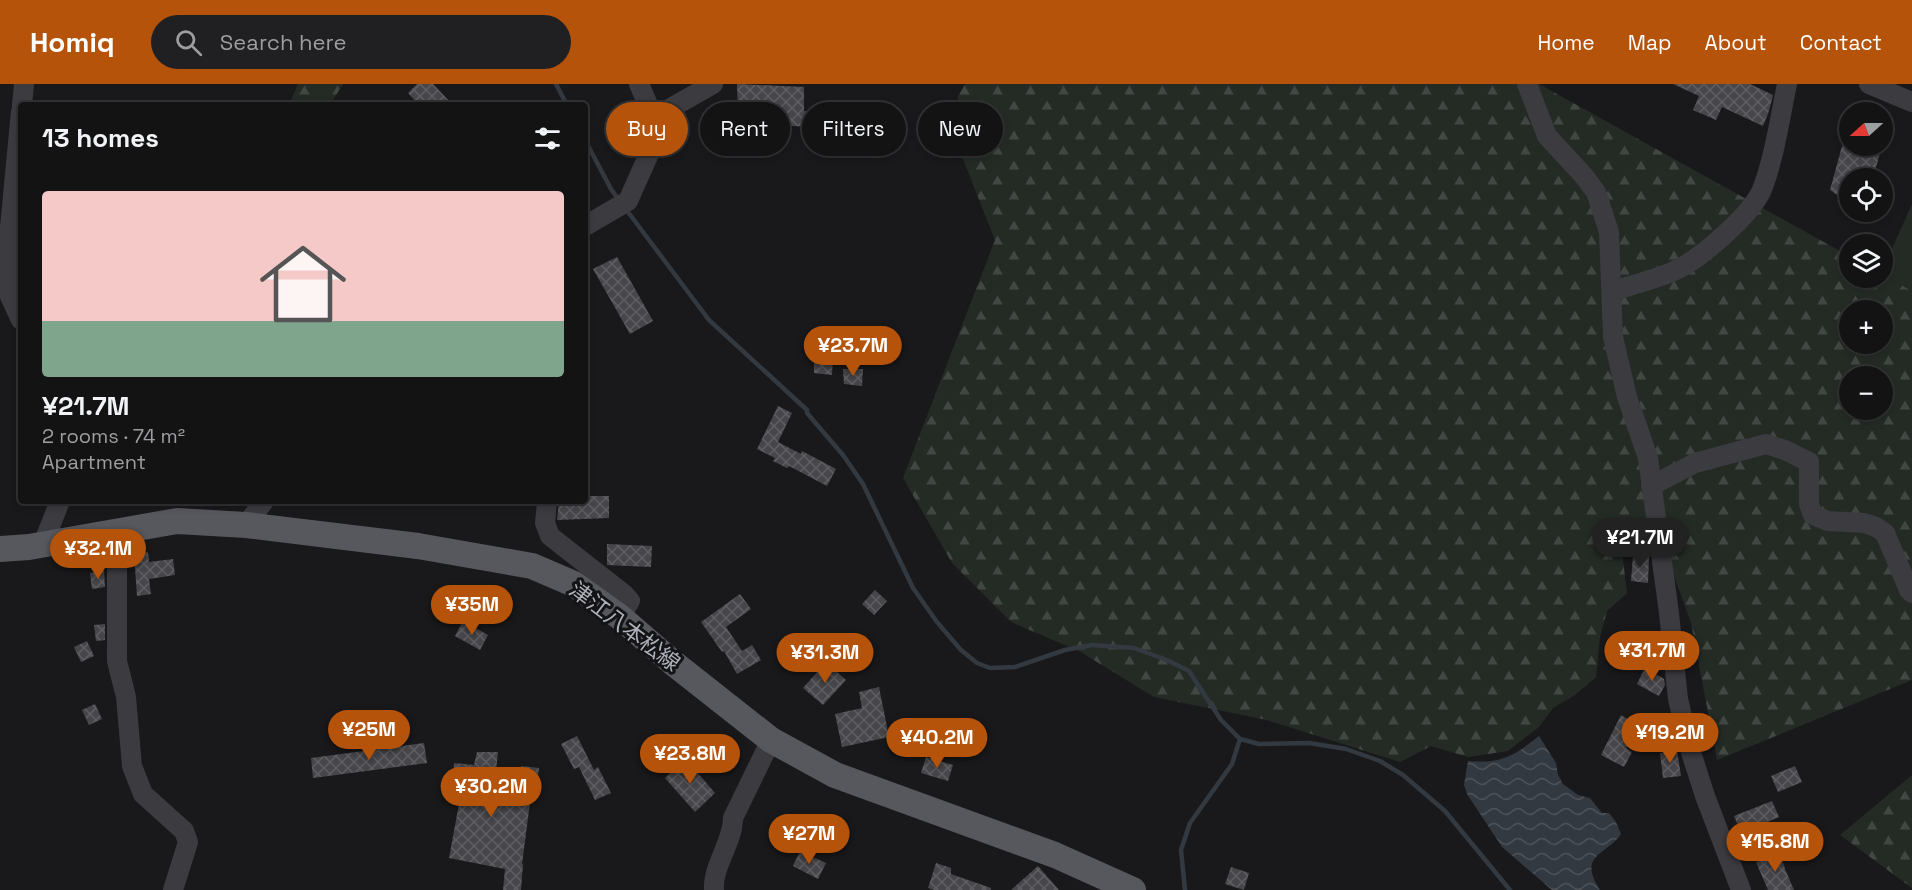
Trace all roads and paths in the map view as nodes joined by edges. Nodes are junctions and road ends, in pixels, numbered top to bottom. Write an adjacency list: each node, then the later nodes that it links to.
1 (24, 84): 7 (street)
2 (639, 84): 8 (street)
3 (713, 84): 9 (street)
4 (1527, 84): 14 (street)
5 (1787, 84): 14 (street)
6 (1869, 84): 10 (street)
7 (22, 102)
8 (647, 102)
9 (681, 102)
10 (1912, 102)
11 (18, 143): 15 (street)
12 (648, 156): 13 (street)
13 (588, 224)
14 (1612, 291): 17 (street)
15 (4, 296): 16 (street)
16 (18, 316)
17 (1651, 486): 25 (street); 31 (street)
18 (59, 504): 23 (street)
19 (262, 504): 21 (street)
20 (547, 504): 26 (street)
21 (246, 525): 22 (main road, 津江八本松線); 26 (main road, 津江八本松線)
22 (117, 531): 23 (main road, 津江八本松線); 28 (street)
23 (44, 544): 24 (main road, 津江八本松線)
24 (0, 549)
25 (1912, 593)
26 (620, 617): 27 (main road, 津江八本松線)
27 (771, 740): 29 (street); 30 (main road, 津江八本松線)
28 (173, 890)
29 (714, 890)
30 (1133, 890)
31 (1741, 890)

